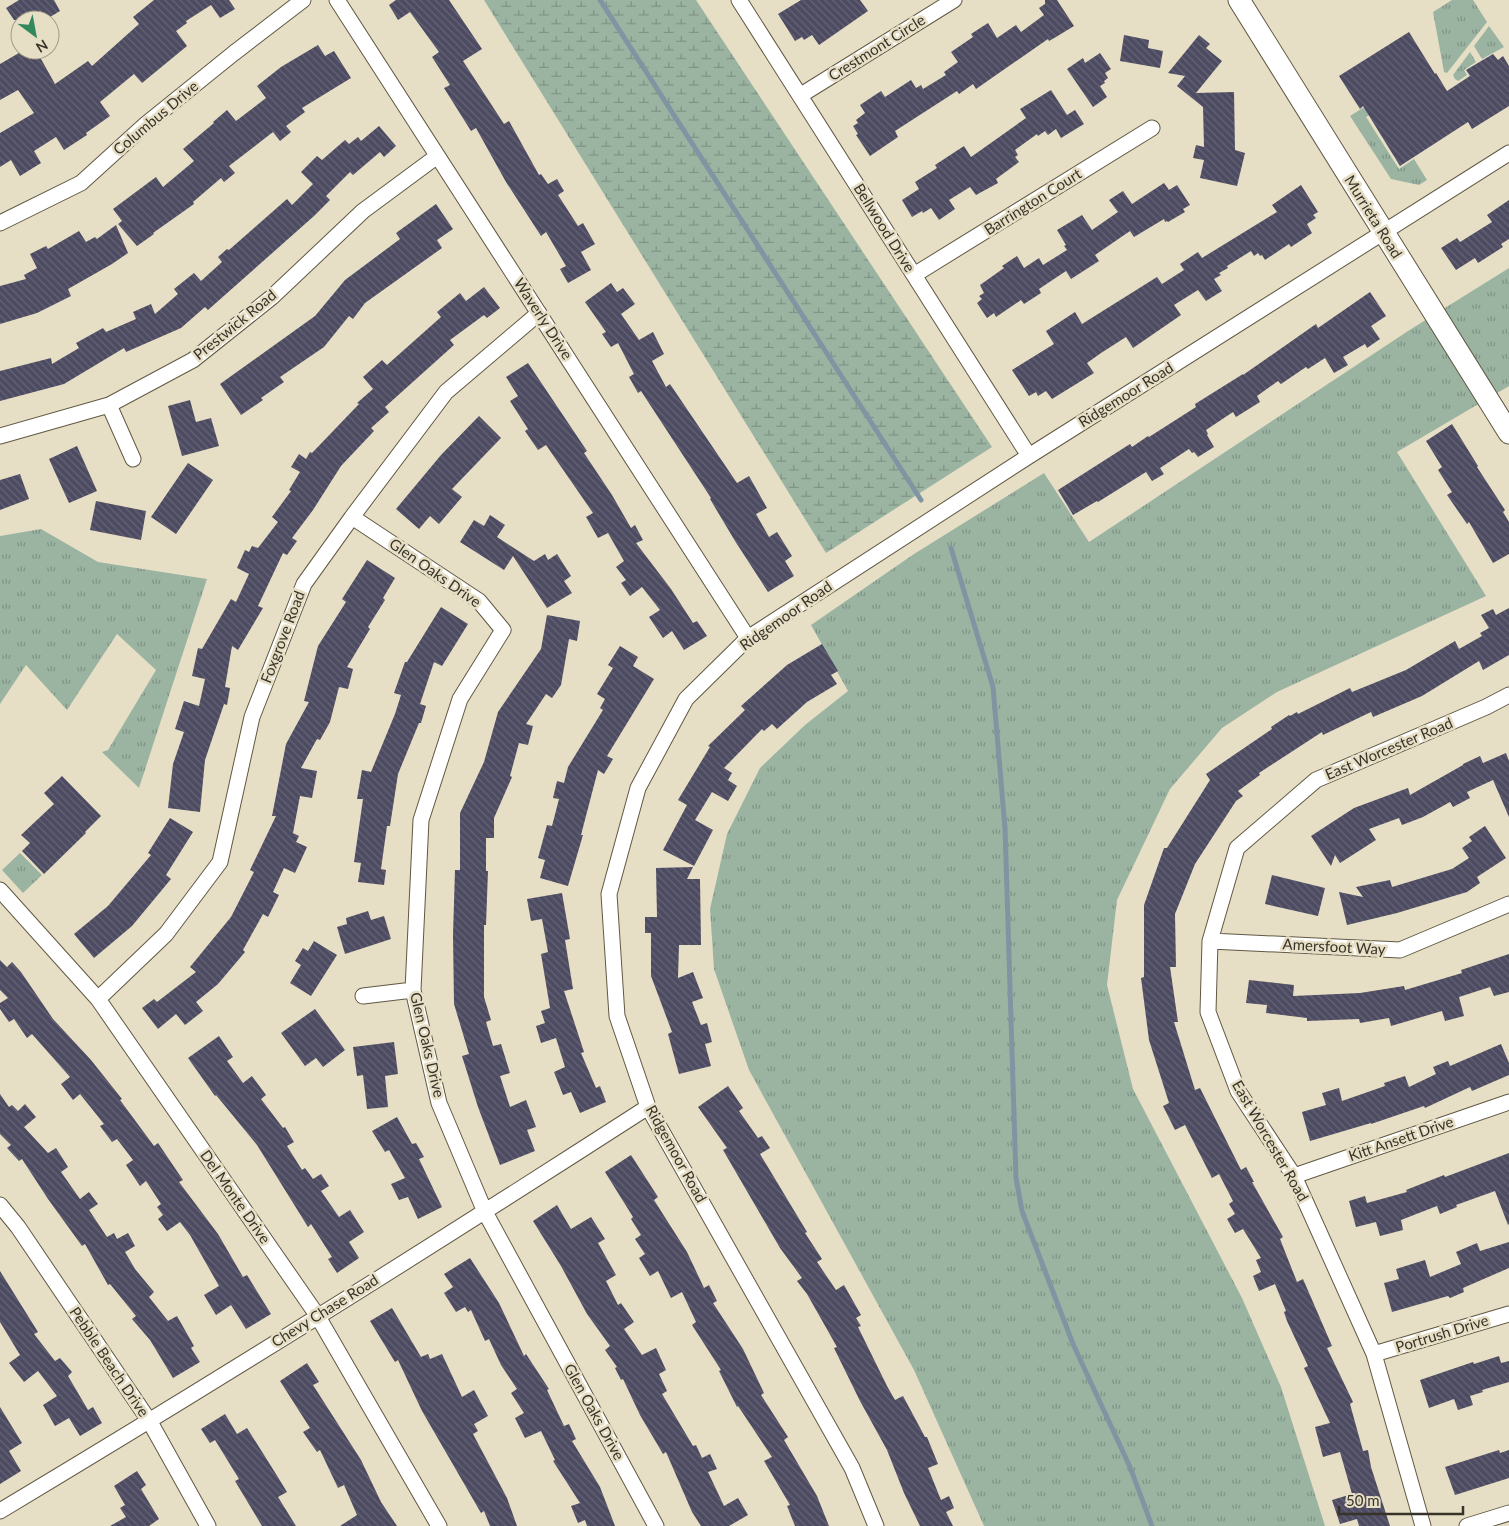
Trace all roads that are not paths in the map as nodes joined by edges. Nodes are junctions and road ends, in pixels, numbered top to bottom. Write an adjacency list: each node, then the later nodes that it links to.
1 (304, 0): 10 (street, Columbus Drive)
2 (337, 0): 9 (street, Waverly Drive)
3 (739, 0): 6 (street, Bellwood Drive)
4 (954, 0): 6 (street, Crestmont Circle)
5 (1239, 0): 11 (main road, Murrieta Road)
6 (801, 96): 12 (street, Bellwood Drive)
7 (1152, 128): 12 (street, Barrington Court)
8 (1509, 153): 11 (street, Ridgemoor Road)
9 (436, 156): 13 (street, Waverly Drive); 14 (street, Prestwick Road)
10 (0, 223)
11 (1384, 233): 15 (main road, Murrieta Road); 17 (street, Ridgemoor Road)
12 (914, 275): 17 (street, Bellwood Drive)
13 (539, 313): 19 (street, Foxgrove Road); 20 (street, Waverly Drive)
14 (109, 405): 16 (street, Prestwick Road); 18 (street)
15 (1509, 433)
16 (0, 436)
17 (1030, 456): 20 (street, Ridgemoor Road)
18 (133, 459)
19 (352, 517): 25 (street, Glen Oaks Drive); 27 (street, Foxgrove Road)
20 (748, 638): 29 (street, Ridgemoor Road)
21 (1509, 695): 24 (street, East Worcester Road)
22 (0, 890): 27 (street, Del Monte Drive)
23 (1509, 904): 24 (street, Amersfoot Way)
24 (1210, 941): 30 (street, East Worcester Road)
25 (413, 990): 26 (street); 32 (street, Glen Oaks Drive)
26 (363, 996)
27 (98, 999): 34 (street, Del Monte Drive)
28 (1509, 1102): 30 (street, Kitt Ansett Drive)
29 (648, 1107): 32 (street, Chevy Chase Road); 42 (street, Ridgemoor Road)
30 (1294, 1176): 35 (street, East Worcester Road)
31 (0, 1205): 36 (street, Pebble Beach Drive)
32 (485, 1212): 34 (street, Chevy Chase Road); 41 (street, Glen Oaks Drive)
33 (1509, 1314): 35 (street, Portrush Drive)
34 (317, 1315): 36 (street, Chevy Chase Road); 40 (street, Del Monte Drive)
35 (1374, 1354): 43 (street, East Worcester Road)
36 (150, 1422): 37 (street, Chevy Chase Road); 39 (street, Pebble Beach Drive)
37 (0, 1511)
38 (1509, 1513): 44 (street)
39 (208, 1526)
40 (439, 1526)
41 (656, 1526)
42 (876, 1526)
43 (1423, 1526)
44 (1467, 1526)

